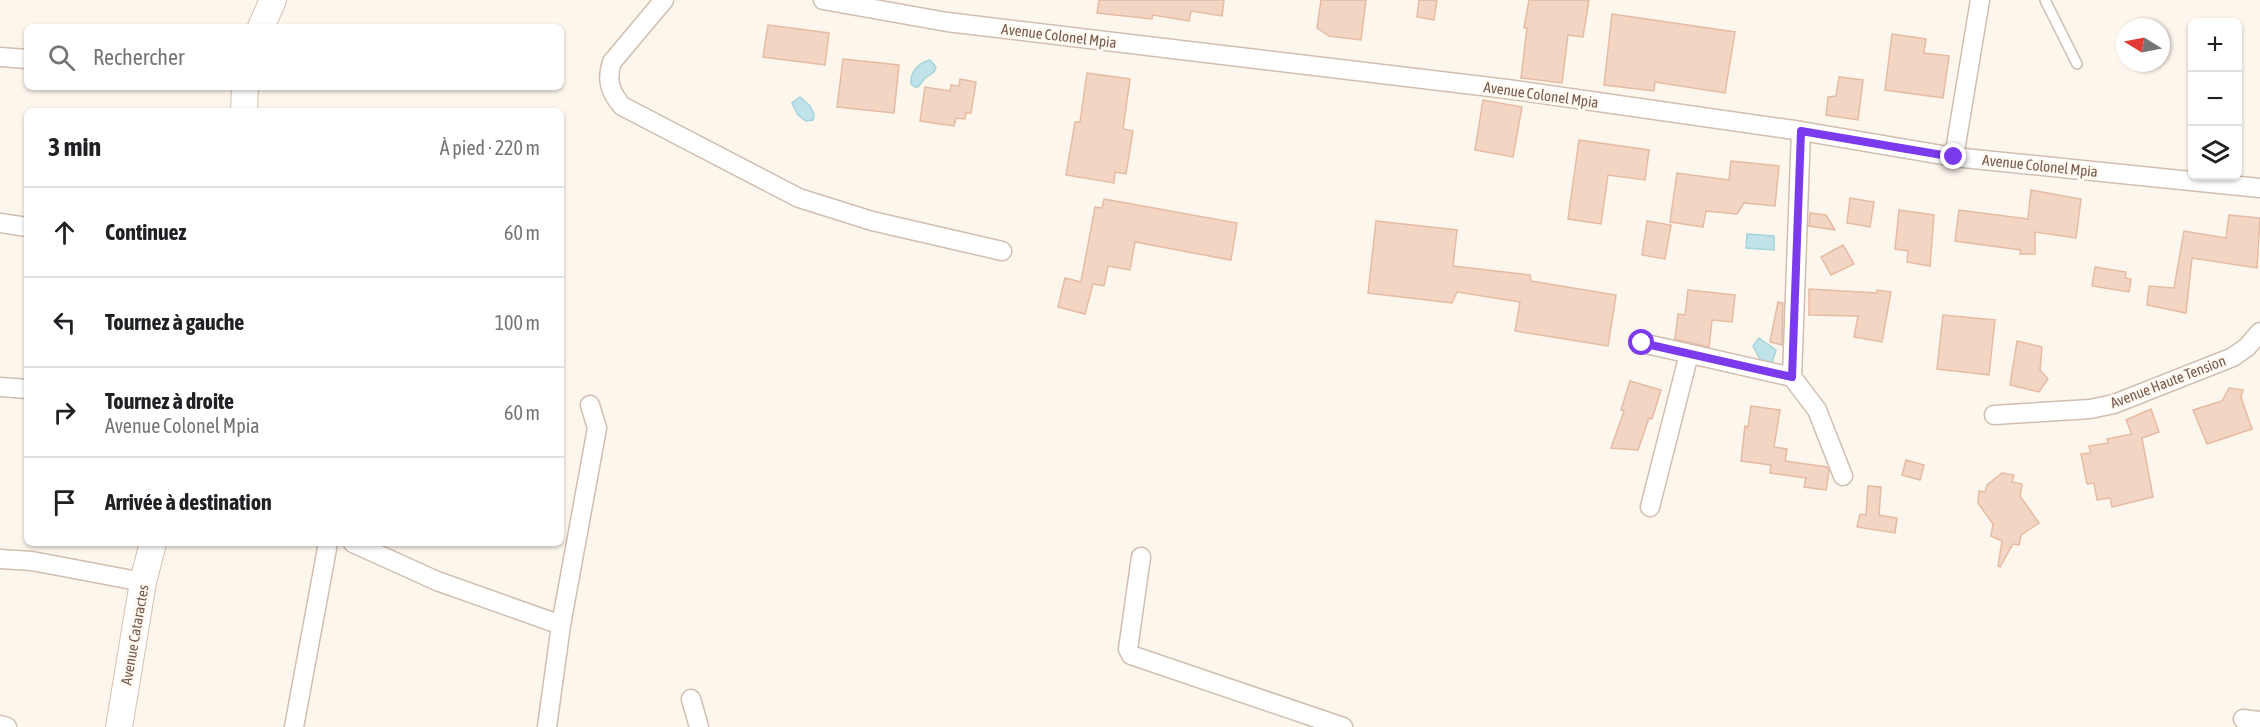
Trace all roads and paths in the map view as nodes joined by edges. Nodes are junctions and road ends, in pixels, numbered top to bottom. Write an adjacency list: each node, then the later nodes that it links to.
1 (273, 0): 6 (street)
2 (664, 0): 17 (street)
3 (823, 0): 12 (street, Avenue Colonel Mpia)
4 (1980, 0): 13 (street)
5 (2045, 0): 9 (lane)
6 (262, 24)
7 (0, 57): 8 (street)
8 (24, 59)
9 (2077, 64)
10 (245, 90): 11 (street)
11 (244, 108)
12 (1801, 131): 13 (street, Avenue Colonel Mpia); 21 (street)
13 (1954, 157): 14 (street, Avenue Colonel Mpia)
14 (2260, 188)
15 (0, 223): 16 (street)
16 (24, 226)
17 (1002, 251)
18 (2260, 332): 25 (street, Avenue Haute Tension)
19 (1642, 343): 20 (street)
20 (1689, 354): 21 (street); 27 (street)
21 (1792, 377): 26 (street)
22 (0, 387): 23 (street)
23 (24, 389)
24 (590, 405): 34 (street)
25 (1994, 415)
26 (1843, 476)
27 (1650, 507)
28 (152, 546): 33 (street, Avenue Cataractes)
29 (327, 546): 39 (street)
30 (359, 546): 34 (street)
31 (1142, 557): 42 (street)
32 (0, 559): 33 (street)
33 (143, 582): 38 (street, Avenue Cataractes)
34 (561, 625): 40 (street)
35 (691, 699): 41 (street)
36 (0, 725): 37 (street)
37 (7, 727)
38 (119, 727)
39 (294, 727)
40 (548, 727)
41 (699, 727)
42 (1343, 727)

